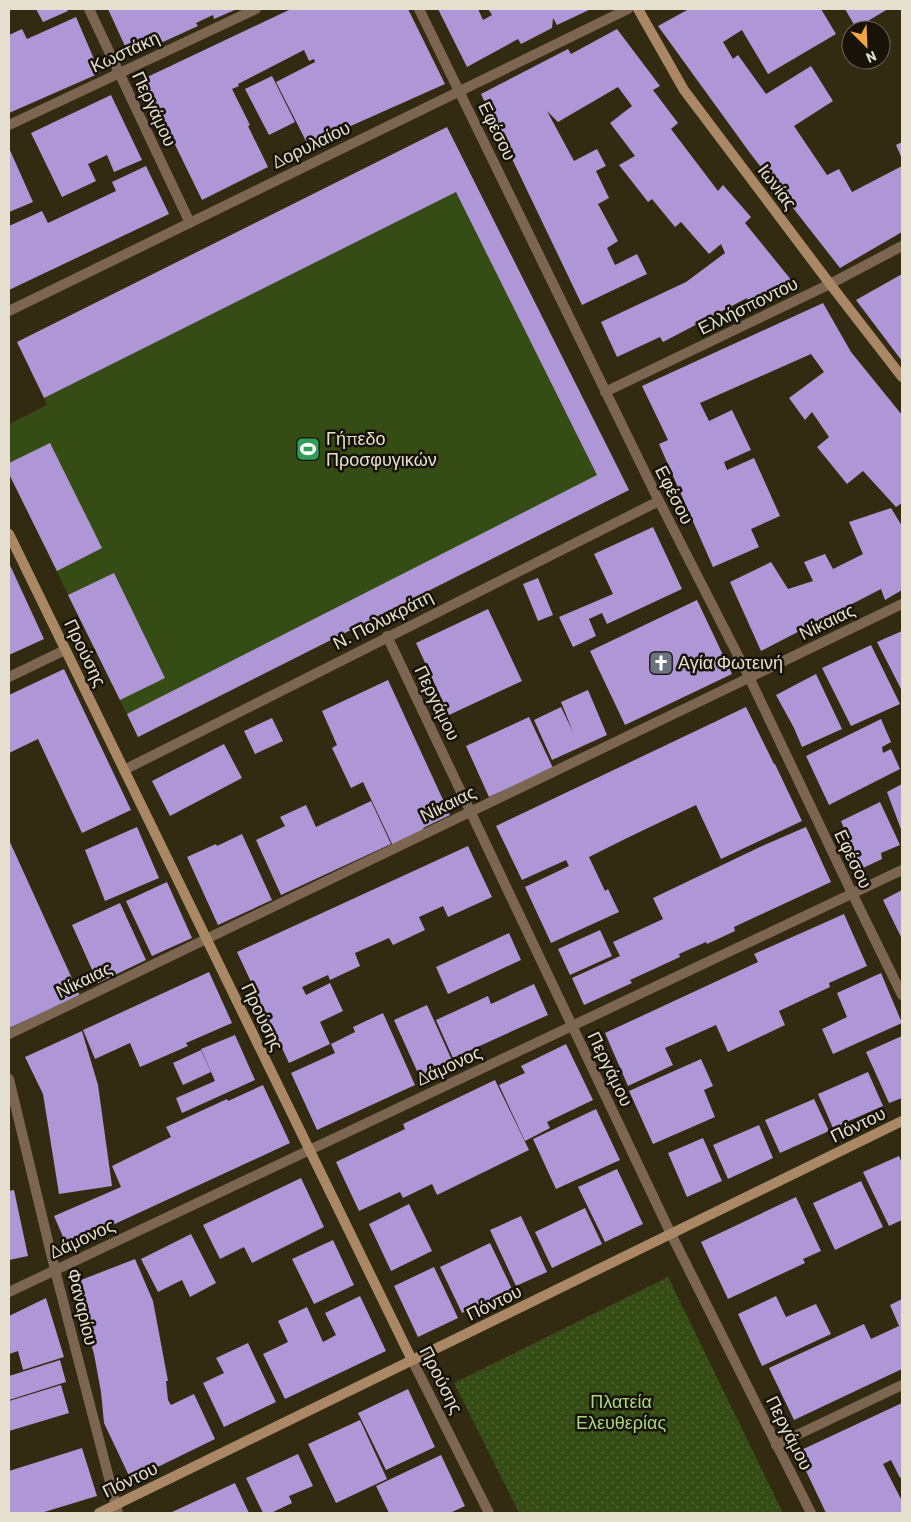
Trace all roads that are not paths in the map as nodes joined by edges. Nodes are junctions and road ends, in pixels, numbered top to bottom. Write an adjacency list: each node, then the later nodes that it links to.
1 (89, 9): 6 (street, Περγάμου)
2 (256, 9): 6 (street, Κωστάκη)
3 (419, 9): 7 (street, Εφέσου)
4 (628, 9): 7 (street, Δορυλαίου)
5 (638, 9): 11 (street, Ιωνίας)
6 (120, 73): 8 (street, Κωστάκη); 9 (street, Περγάμου)
7 (460, 91): 9 (street, Δορυλαίου); 14 (street, Εφέσου)
8 (9, 125)
9 (190, 223): 12 (street, Δορυλαίου)
10 (902, 246): 11 (street, Ελλήσποντου)
11 (830, 284): 13 (street, Ιωνίας); 14 (street, Ελλήσποντου)
12 (9, 311)
13 (902, 377)
14 (605, 392): 15 (street, Εφέσου)
15 (659, 501): 18 (street, Ν. Πολυκράτη); 21 (street, Εφέσου)
16 (9, 534): 19 (street, Προύσης)
17 (902, 604): 21 (street, Νίκαιας)
18 (387, 636): 22 (street, Ν. Πολυκράτη); 23 (street, Περγάμου)
19 (65, 650): 20 (street); 22 (street, Προύσης)
20 (9, 676)
21 (749, 677): 23 (street, Νίκαιας); 25 (street, Εφέσου)
22 (124, 770): 26 (street, Προύσης)
23 (471, 811): 26 (street, Νίκαιας); 28 (street, Περγάμου)
24 (902, 870): 25 (street, Δάμονος)
25 (852, 894): 27 (street, Εφέσου); 28 (street, Δάμονος)
26 (206, 939): 29 (street, Νίκαιας); 32 (street, Προύσης)
27 (902, 995)
28 (572, 1026): 32 (street, Δάμονος); 33 (street, Περγάμου)
29 (9, 1034)
30 (9, 1080): 34 (street, Φαναρίου)
31 (902, 1121): 33 (street, Πόντου)
32 (309, 1150): 34 (street, Δάμονος); 36 (street, Προύσης)
33 (671, 1234): 36 (street, Πόντου); 38 (street, Περγάμου)
34 (55, 1270): 35 (street, Δάμονος); 39 (street, Φαναρίου)
35 (9, 1292)
36 (412, 1360): 39 (street, Πόντου); 41 (street, Προύσης)
37 (902, 1385): 38 (street)
38 (776, 1445): 42 (street, Περγάμου)
39 (117, 1509): 40 (street, Πόντου)
40 (99, 1513)
41 (489, 1513)
42 (811, 1513)

